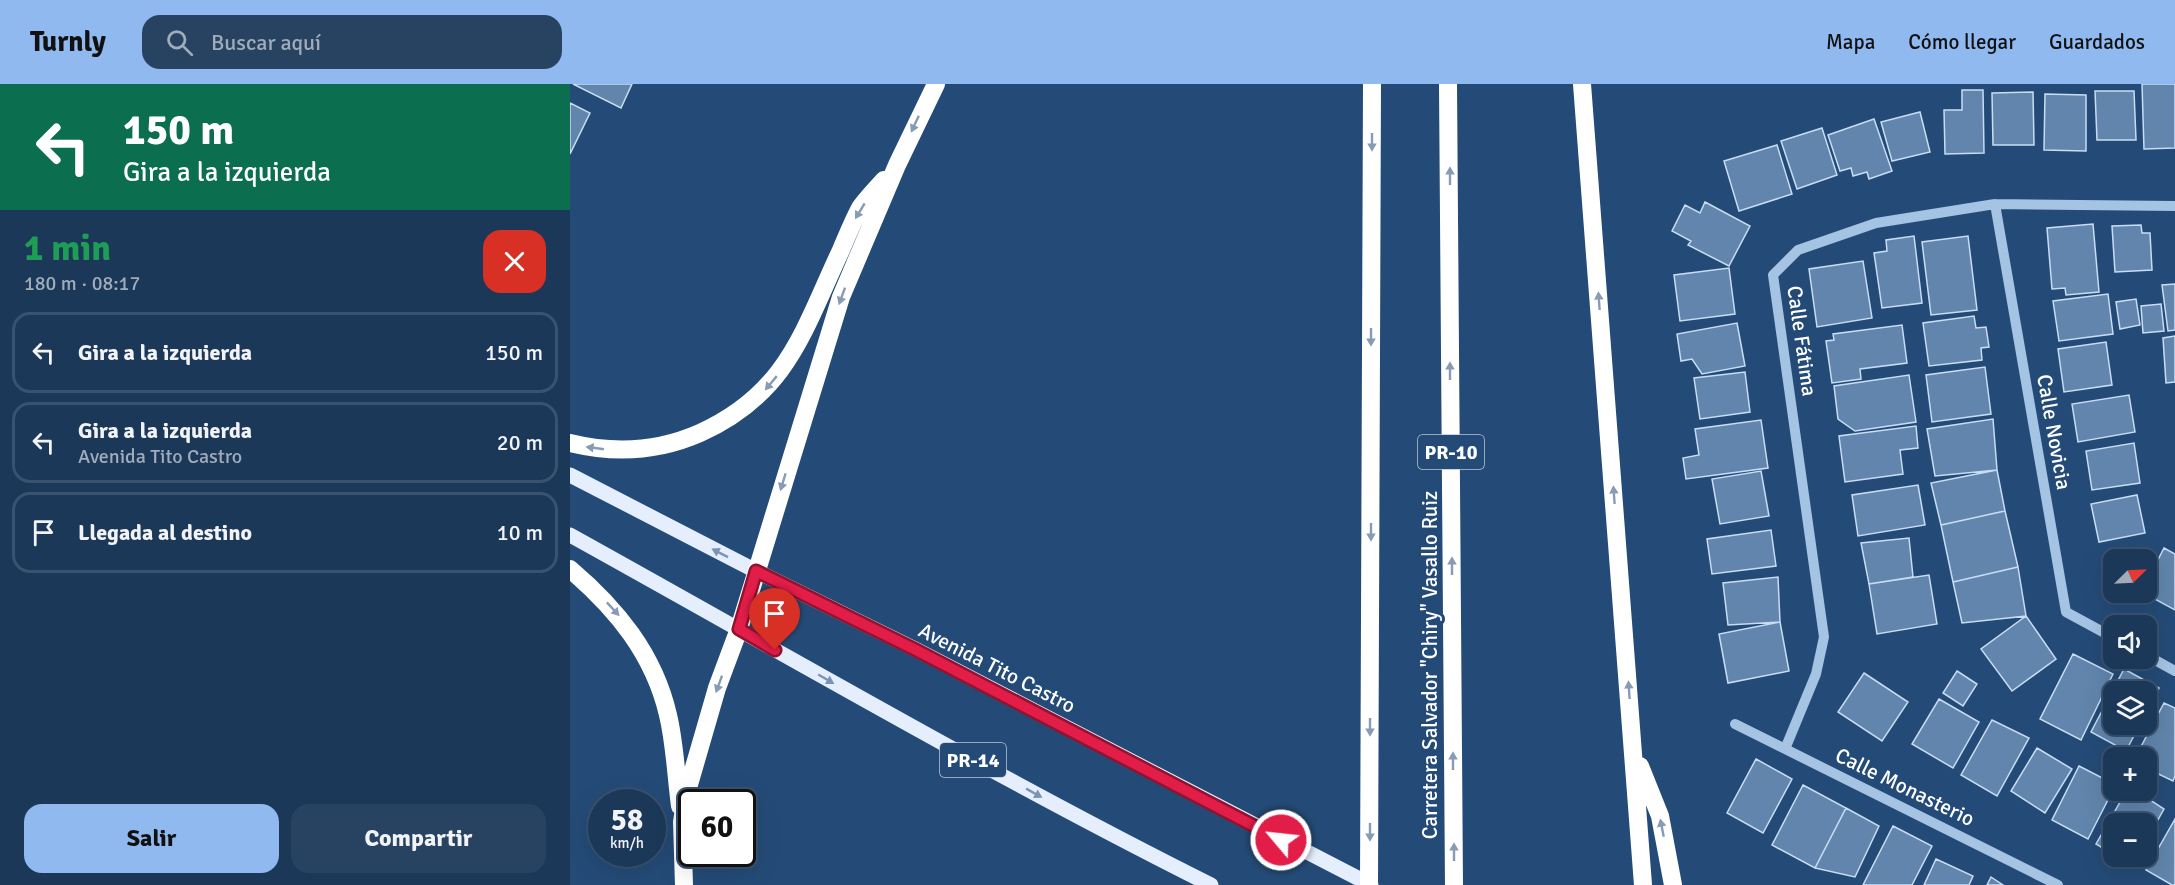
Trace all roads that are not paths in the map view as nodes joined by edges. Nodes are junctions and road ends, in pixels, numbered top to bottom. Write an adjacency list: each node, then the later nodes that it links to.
1 (936, 84): 7 (highway, one-way to 7)
2 (1372, 84): 27 (highway, one-way to 27)
3 (1448, 84): 28 (highway, Carretera Salvador "Chiry" Vasallo Ruiz / PR-10, one-way to 3)
4 (1582, 84): 6 (highway)
5 (1591, 84): 6 (highway)
6 (1585, 123): 20 (highway, one-way to 6)
7 (897, 165): 10 (highway, one-way to 10); 14 (highway, one-way to 14)
8 (1995, 204): 9 (street, Calle Fátima); 16 (street, Calle Novicia); 21 (street, Calle Fátima)
9 (2175, 206)
10 (570, 443)
11 (570, 476): 14 (main road, Avenida Tito Castro, one-way to 11)
12 (570, 535): 15 (main road, PR-14)
13 (570, 569): 23 (highway, one-way to 23)
14 (756, 571): 15 (highway); 27 (main road, Avenida Tito Castro)
15 (739, 629): 22 (highway, one-way to 22); 26 (main road, PR-14, one-way to 26)
16 (2103, 632)
17 (2157, 661): 18 (street)
18 (2175, 671)
19 (1735, 724): 21 (street, Calle Monasterio)
20 (1634, 748): 29 (highway); 30 (highway, one-way to 20)
21 (1785, 749): 31 (street, Calle Monasterio)
22 (688, 789)
23 (678, 790)
24 (683, 867): 25 (highway)
25 (684, 885)
26 (1210, 885)
27 (1370, 885)
28 (1454, 885)
29 (1643, 885)
30 (1673, 885)
31 (2058, 885)

